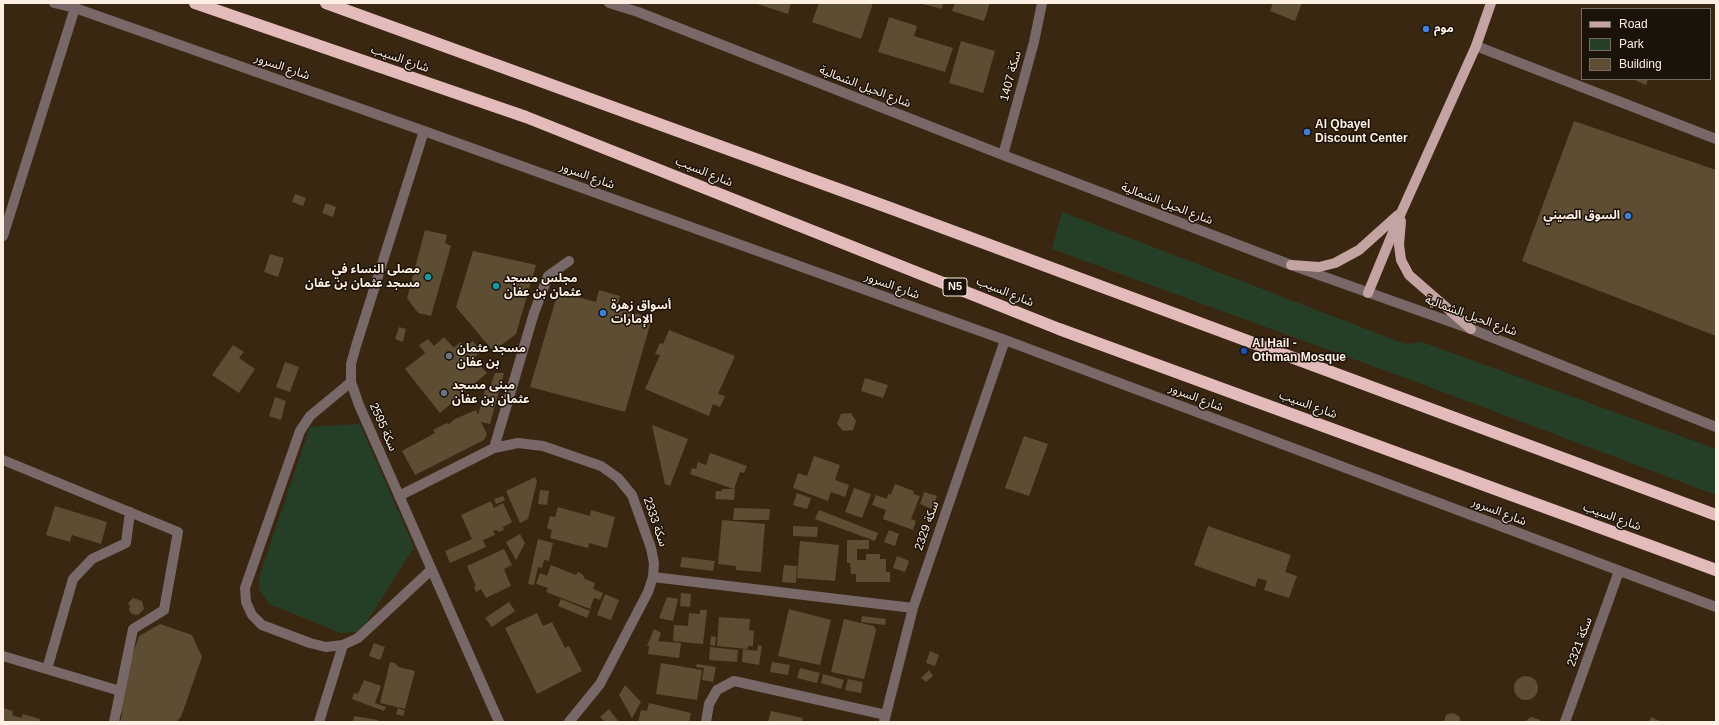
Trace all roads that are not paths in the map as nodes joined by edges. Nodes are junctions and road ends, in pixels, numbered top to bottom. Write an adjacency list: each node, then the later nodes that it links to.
1 (54, 3): 7 (street, شارع السرور)
2 (195, 3): 27 (highway, شارع السيب / N5)
3 (326, 3): 25 (highway)
4 (609, 3): 11 (street, شارع الحيل الشمالية)
5 (1042, 3): 11 (street, سكة 1407)
6 (1491, 3): 8 (main road)
7 (75, 8): 9 (street, شارع السرور); 13 (street)
8 (1476, 46): 10 (street); 12 (main road)
9 (424, 131): 18 (street, شارع السرور); 19 (street, سكة 2595)
10 (1716, 139)
11 (1003, 155): 15 (street, شارع الحيل الشمالية)
12 (1401, 212): 15 (main road); 16 (main road); 17 (main road)
13 (3, 236)
14 (569, 261): 21 (street)
15 (1291, 265): 16 (street, شارع الحيل الشمالية)
16 (1368, 293): 17 (street, شارع الحيل الشمالية)
17 (1471, 329): 20 (street, شارع الحيل الشمالية)
18 (1005, 340): 28 (street, شارع السرور); 31 (street, سكة 2329)
19 (351, 382): 23 (street, سكة 2595); 32 (street)
20 (1716, 427)
21 (494, 448): 23 (street, سكة 2333); 29 (street, سكة 2333)
22 (3, 460): 24 (street)
23 (399, 496): 26 (street, سكة 2595)
24 (130, 512): 34 (street); 35 (street)
25 (1716, 515)
26 (431, 570): 32 (street); 39 (street, سكة 2595)
27 (1716, 570)
28 (1620, 571): 30 (street, شارع السرور); 42 (street, سكة 2321)
29 (653, 577): 31 (street); 40 (street, سكة 2333)
30 (1716, 607)
31 (913, 608): 36 (street, سكة 2329)
32 (343, 645): 38 (street)
33 (3, 656): 34 (street)
34 (47, 669): 35 (street)
35 (120, 691): 37 (street)
36 (885, 719): 41 (street)
37 (114, 722)
38 (319, 722)
39 (499, 722)
40 (569, 722)
41 (706, 722)
42 (1566, 722)

